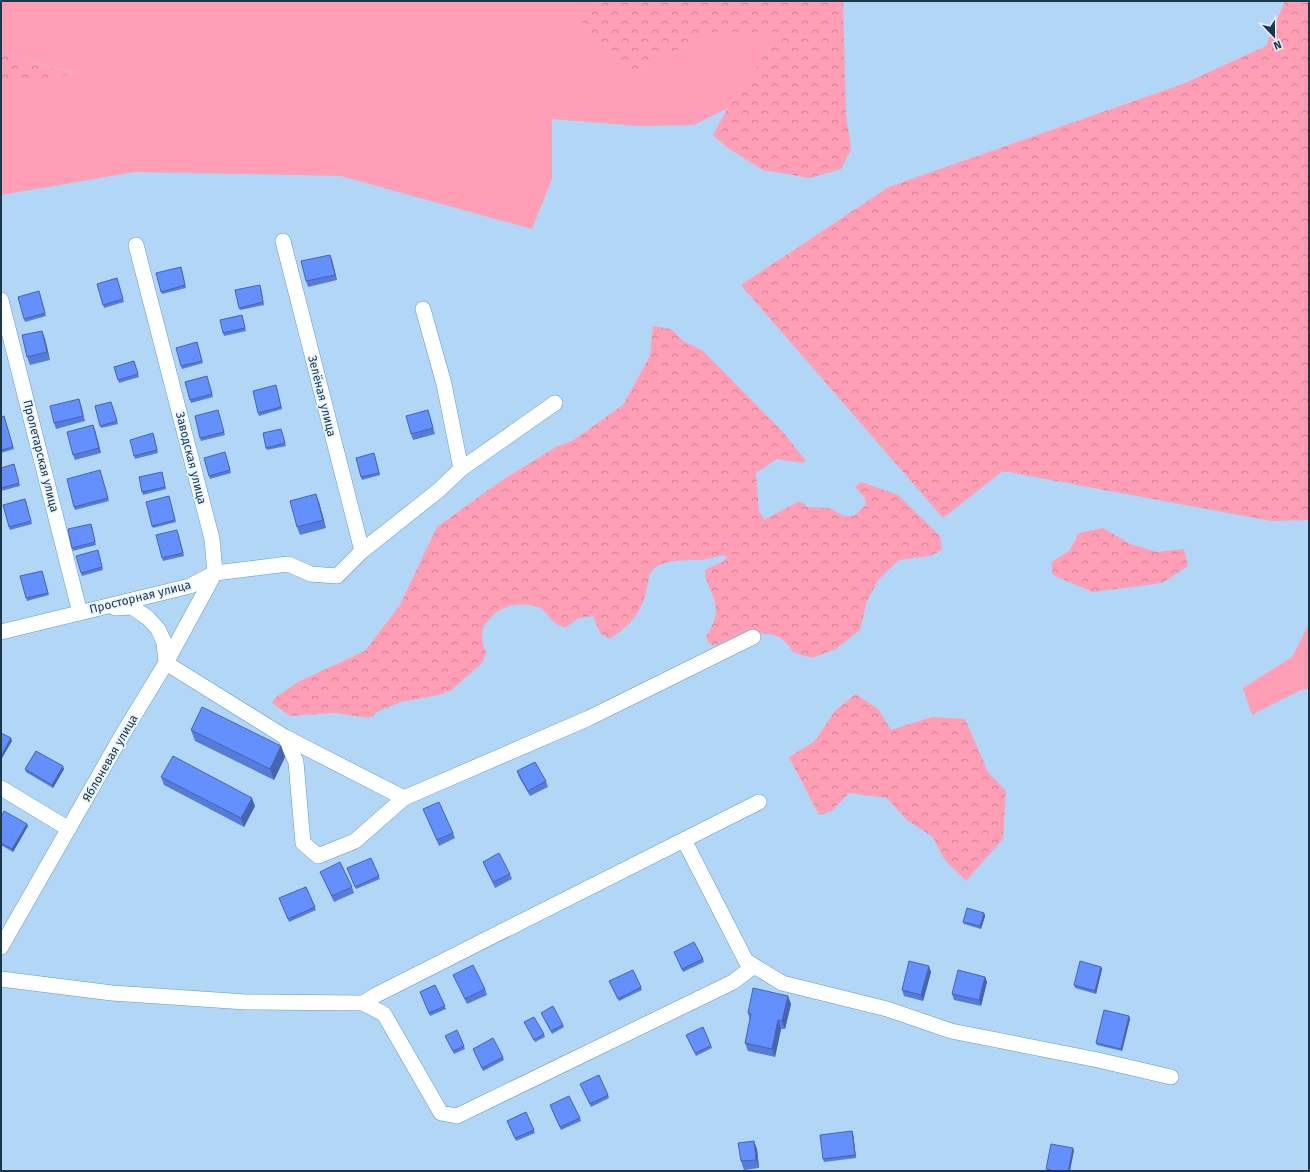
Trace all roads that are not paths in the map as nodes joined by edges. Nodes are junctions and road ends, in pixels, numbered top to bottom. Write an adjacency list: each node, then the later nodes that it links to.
1 (282, 241): 7 (street, Зелёная улица)
2 (136, 245): 8 (street, Заводская улица)
3 (1, 300): 9 (street, Пролетарская улица)
4 (423, 309): 6 (street)
5 (555, 402): 6 (street)
6 (461, 469): 7 (street)
7 (362, 550): 8 (street, Просторная улица)
8 (215, 573): 9 (street, Просторная улица); 12 (street)
9 (87, 611): 10 (street, Просторная улица); 12 (street)
10 (1, 632)
11 (753, 637): 15 (street)
12 (166, 663): 13 (street); 17 (street, Яблоневая улица)
13 (285, 737): 15 (street); 15 (street)
14 (1, 788): 17 (street)
15 (404, 798)
16 (759, 802): 18 (street)
17 (69, 829): 19 (street, Яблоневая улица)
18 (684, 840): 20 (street); 22 (street)
19 (1, 947)
20 (754, 966): 22 (street); 23 (street)
21 (1, 980): 22 (street)
22 (363, 1003)
23 (1171, 1077)

